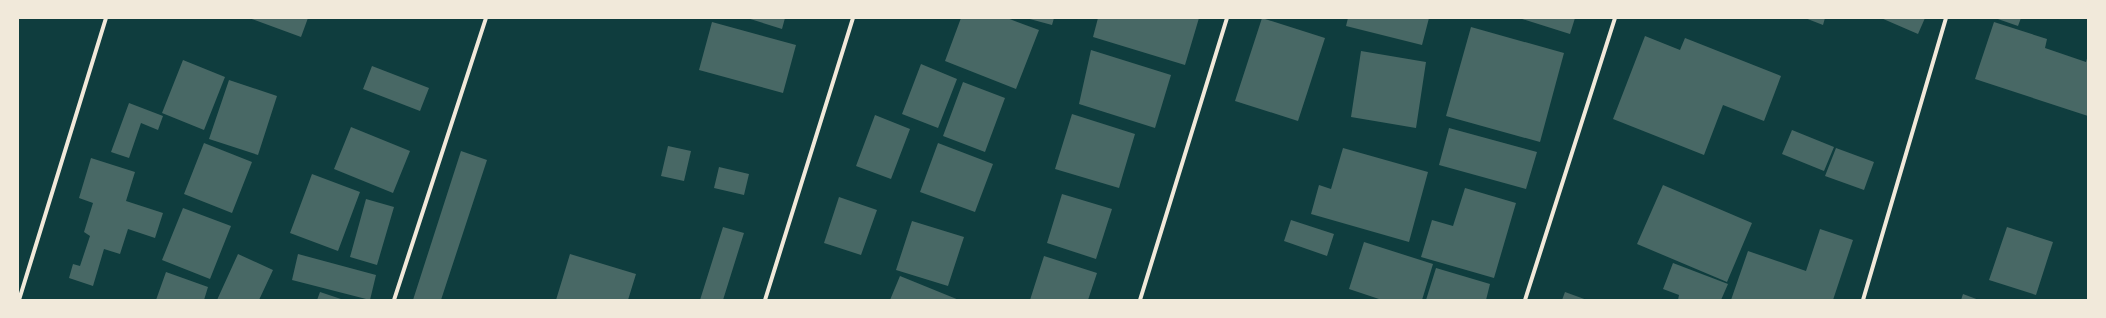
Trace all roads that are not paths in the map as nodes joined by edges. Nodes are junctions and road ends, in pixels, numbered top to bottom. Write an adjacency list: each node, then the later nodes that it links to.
1 (106, 18): 7 (street)
2 (486, 18): 8 (street)
3 (853, 18): 9 (street)
4 (1227, 18): 10 (street)
5 (1615, 18): 11 (street)
6 (1946, 18): 12 (street)
7 (19, 300)
8 (394, 300)
9 (765, 300)
10 (1140, 300)
11 (1525, 300)
12 (1863, 300)

